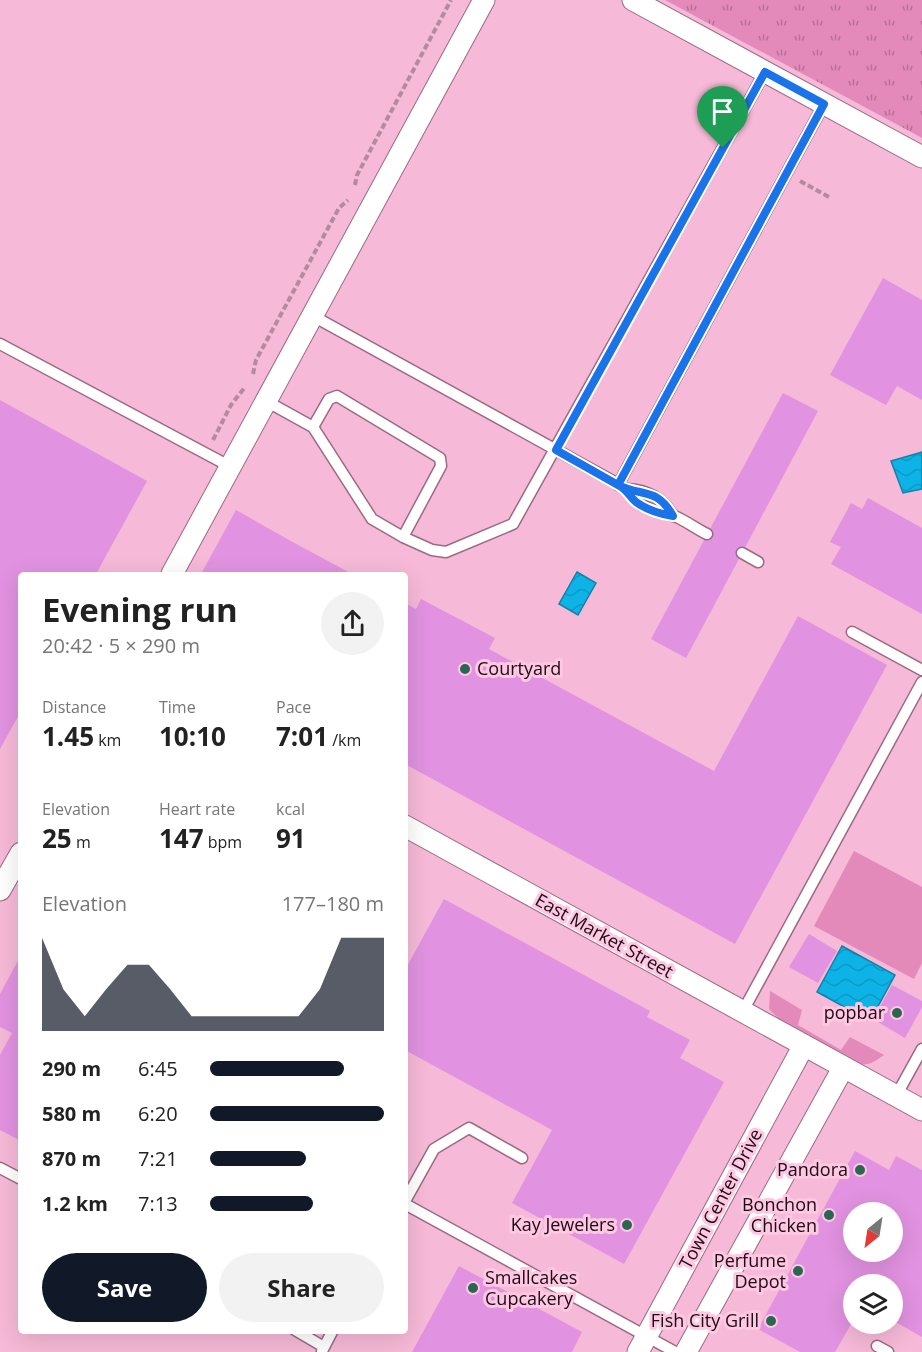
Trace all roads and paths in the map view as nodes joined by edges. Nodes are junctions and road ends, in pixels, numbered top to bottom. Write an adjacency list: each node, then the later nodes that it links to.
1 (451, 0): 14 (path)
2 (484, 0): 9 (street)
3 (633, 0): 4 (street)
4 (765, 72): 5 (street); 13 (lane)
5 (824, 104): 6 (street); 7 (lane)
6 (922, 157)
7 (787, 174): 8 (path); 16 (lane)
8 (829, 196)
9 (313, 316): 11 (street); 13 (lane)
10 (0, 344): 14 (lane)
11 (267, 401): 12 (lane); 15 (street)
12 (313, 426): 18 (lane); 18 (lane)
13 (556, 450): 16 (lane); 18 (lane)
14 (205, 454): 15 (lane)
15 (231, 467): 21 (street)
16 (622, 487): 17 (lane)
17 (707, 534)
18 (403, 537)
19 (742, 553): 20 (lane)
20 (758, 562)
21 (173, 572)
22 (852, 632): 23 (lane)
23 (922, 670)
24 (922, 681): 28 (lane)
25 (408, 828): 28 (street, East Market Street)
26 (18, 857): 27 (street)
27 (2, 880)
28 (743, 1011): 29 (street, East Market Street)
29 (804, 1045): 31 (street, East Market Street); 41 (street, Town Center Drive)
30 (922, 1049): 32 (lane)
31 (843, 1068): 32 (street, East Market Street); 45 (street)
32 (896, 1096): 33 (street, East Market Street)
33 (922, 1110)
34 (522, 1158): 37 (lane)
35 (0, 1168): 36 (lane)
36 (18, 1177)
37 (408, 1197)
38 (408, 1204): 41 (lane)
39 (300, 1334): 43 (lane)
40 (331, 1334): 43 (lane)
41 (642, 1344): 44 (lane)
42 (877, 1346): 46 (lane)
43 (323, 1349)
44 (675, 1352)
45 (686, 1352)
46 (888, 1352)

